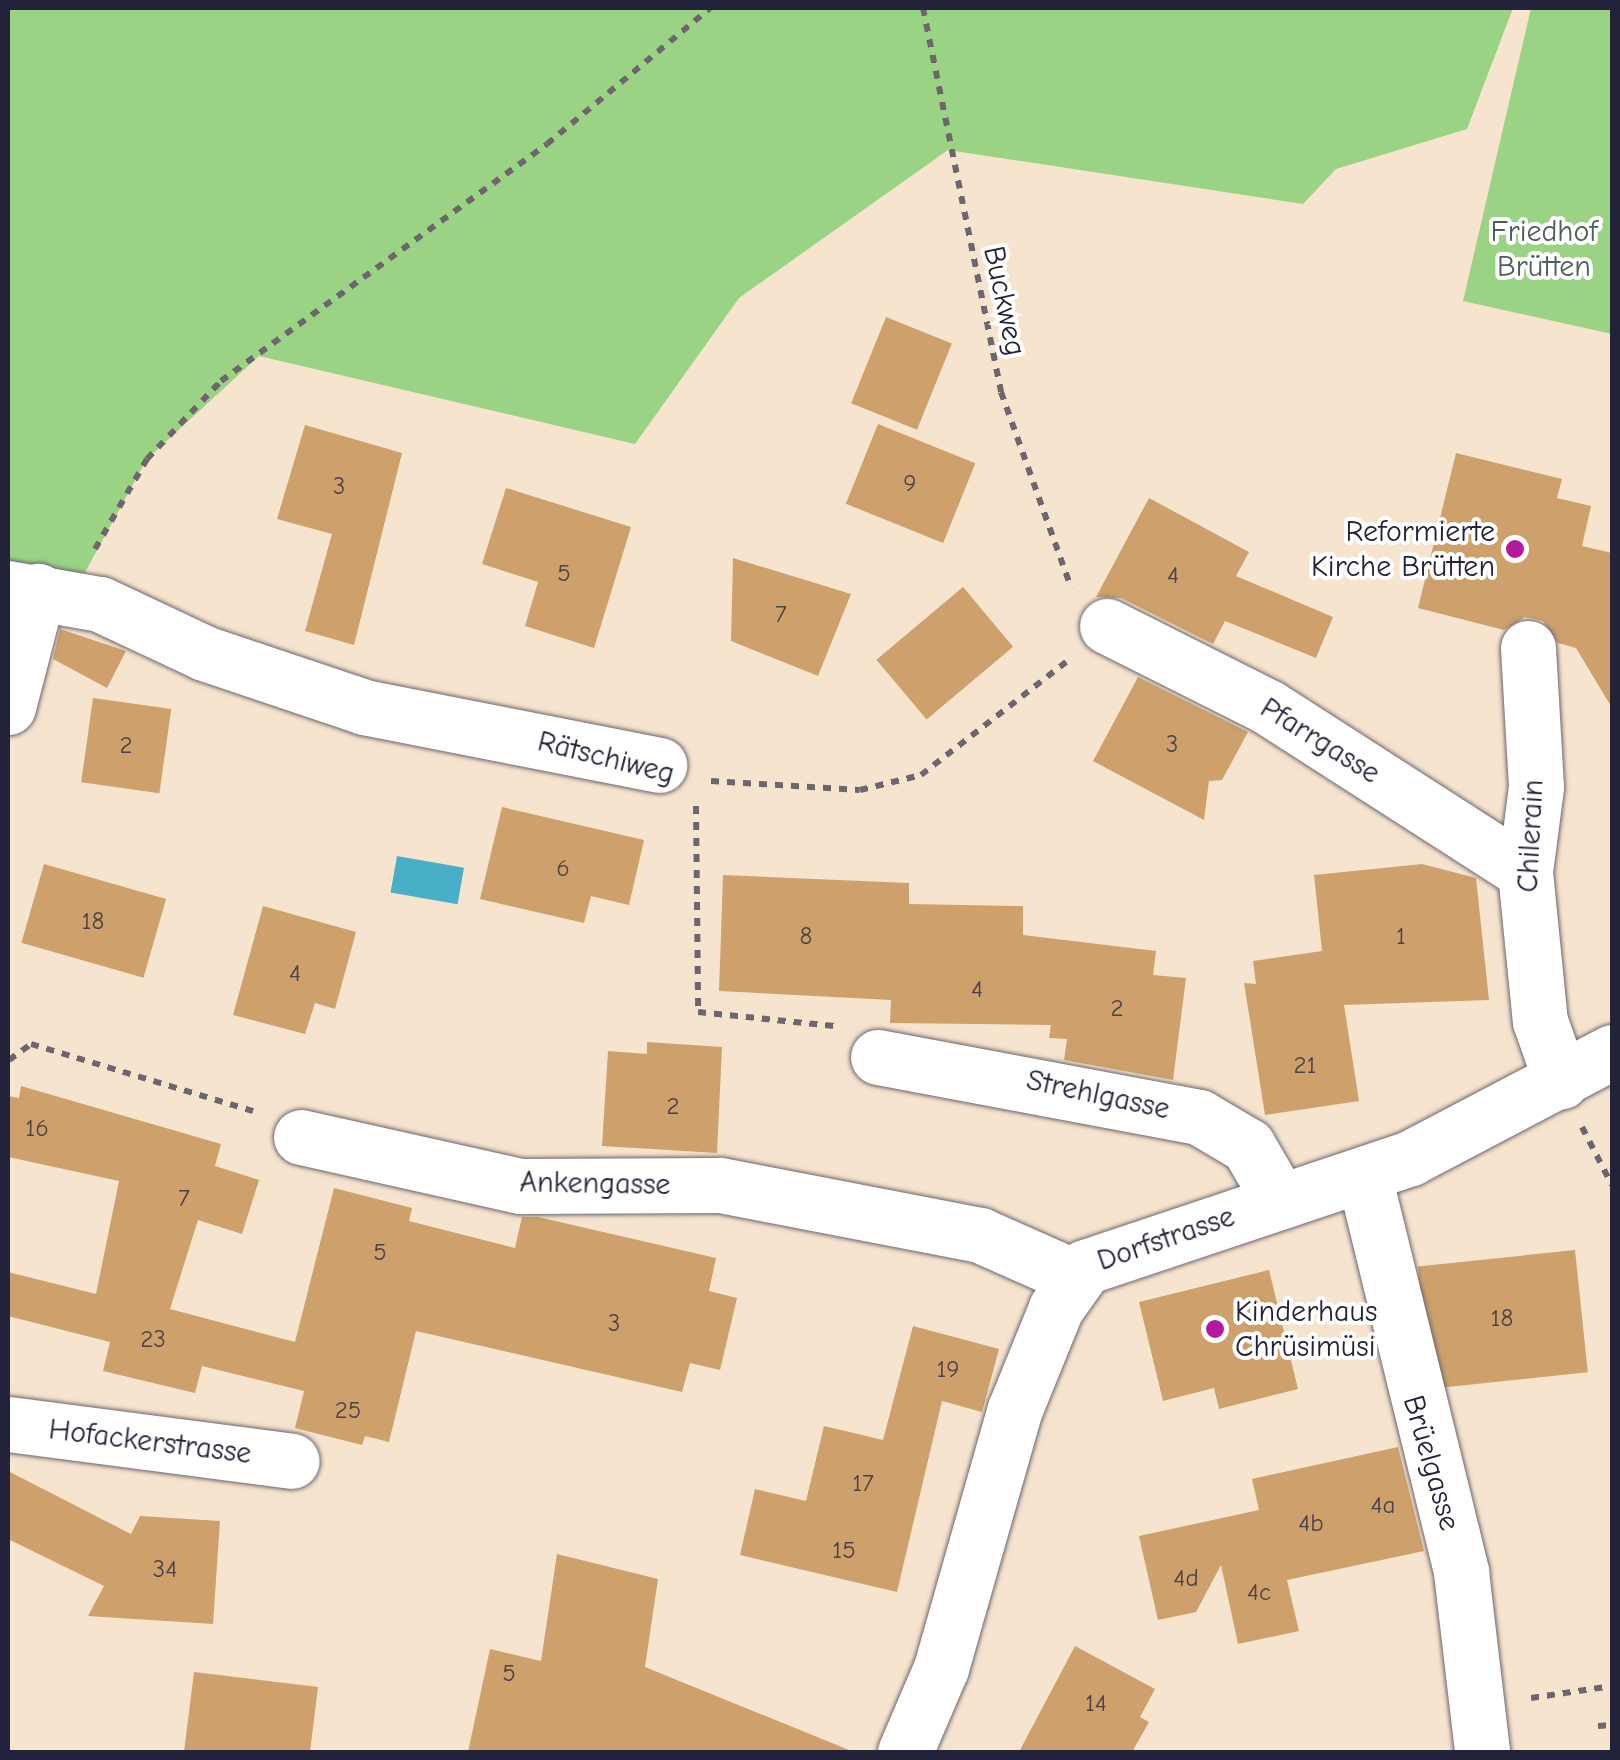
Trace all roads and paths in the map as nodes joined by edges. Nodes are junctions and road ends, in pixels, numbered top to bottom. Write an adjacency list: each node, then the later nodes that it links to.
1 (710, 8): 3 (path)
2 (922, 8): 4 (path, Buckweg)
3 (39, 592): 6 (street); 7 (street, Rätschiweg)
4 (1091, 610): 7 (path, Rätschiweg); 8 (street, Pfarrgasse)
5 (1528, 648): 8 (street, Chilerain)
6 (8, 707)
7 (677, 772): 10 (path)
8 (1525, 872): 12 (street, Chilerain)
9 (1612, 1052): 12 (street, Dorfstrasse)
10 (878, 1057): 16 (street, Strehlgasse)
11 (9, 1060): 13 (path)
12 (1567, 1094): 14 (street, Dorfstrasse); 15 (path)
13 (301, 1137): 17 (street, Ankengasse)
14 (1364, 1176): 16 (street, Dorfstrasse); 25 (street, Brüelgasse)
15 (1612, 1185)
16 (1280, 1201): 17 (street, Dorfstrasse)
17 (1075, 1278): 24 (street, Dorfstrasse)
18 (8, 1424): 19 (street, Hofackerstrasse)
19 (292, 1461)
20 (1612, 1687): 21 (path)
21 (1518, 1700)
22 (1612, 1725): 23 (path)
23 (1598, 1726)
24 (923, 1745)
25 (1482, 1752)

